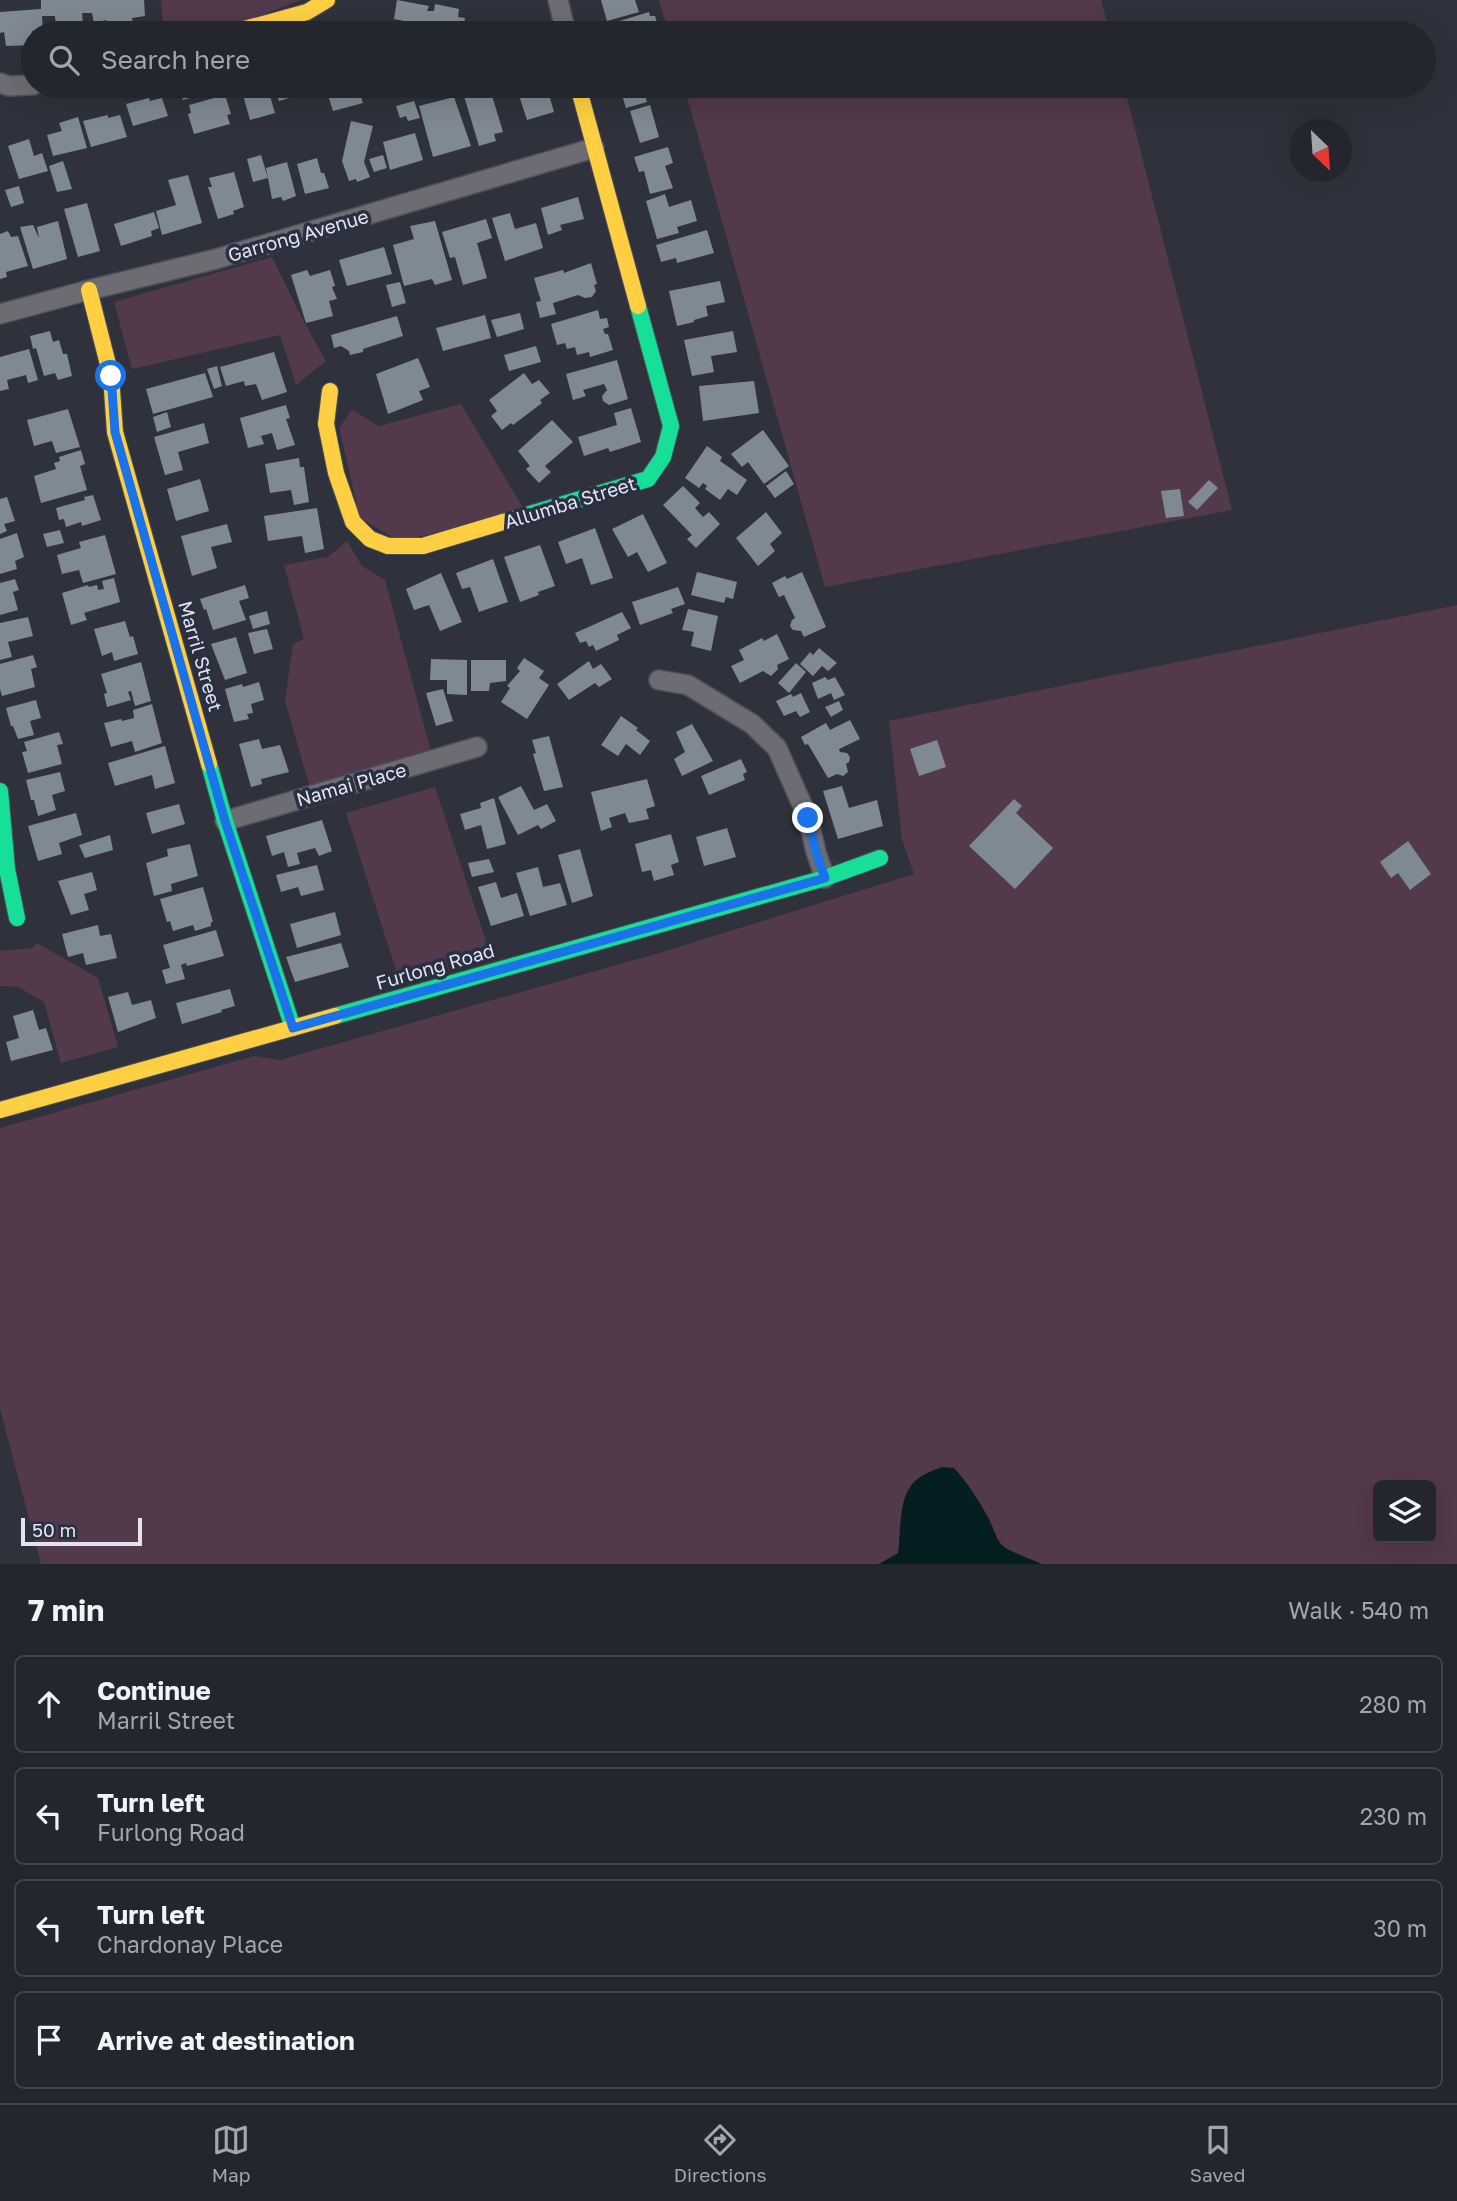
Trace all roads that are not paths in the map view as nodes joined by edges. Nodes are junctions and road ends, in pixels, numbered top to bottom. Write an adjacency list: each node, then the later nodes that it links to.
1 (327, 0): 3 (street)
2 (558, 0): 4 (street)
3 (274, 21)
4 (563, 21)
5 (0, 83): 6 (street)
6 (21, 86)
7 (582, 98): 8 (street, Allumba Street)
8 (594, 148): 9 (street, Garrong Avenue); 11 (street, Allumba Street)
9 (89, 290): 10 (street, Garrong Avenue); 15 (street, Marril Street)
10 (0, 314)
11 (330, 390)
12 (659, 680): 17 (street)
13 (477, 747): 15 (street, Namai Place)
14 (0, 791): 18 (street)
15 (225, 821): 19 (street, Marril Street)
16 (880, 858): 17 (street, Furlong Road)
17 (825, 878): 19 (street, Furlong Road)
18 (17, 918)
19 (293, 1028): 20 (street, Furlong Road)
20 (0, 1110)

